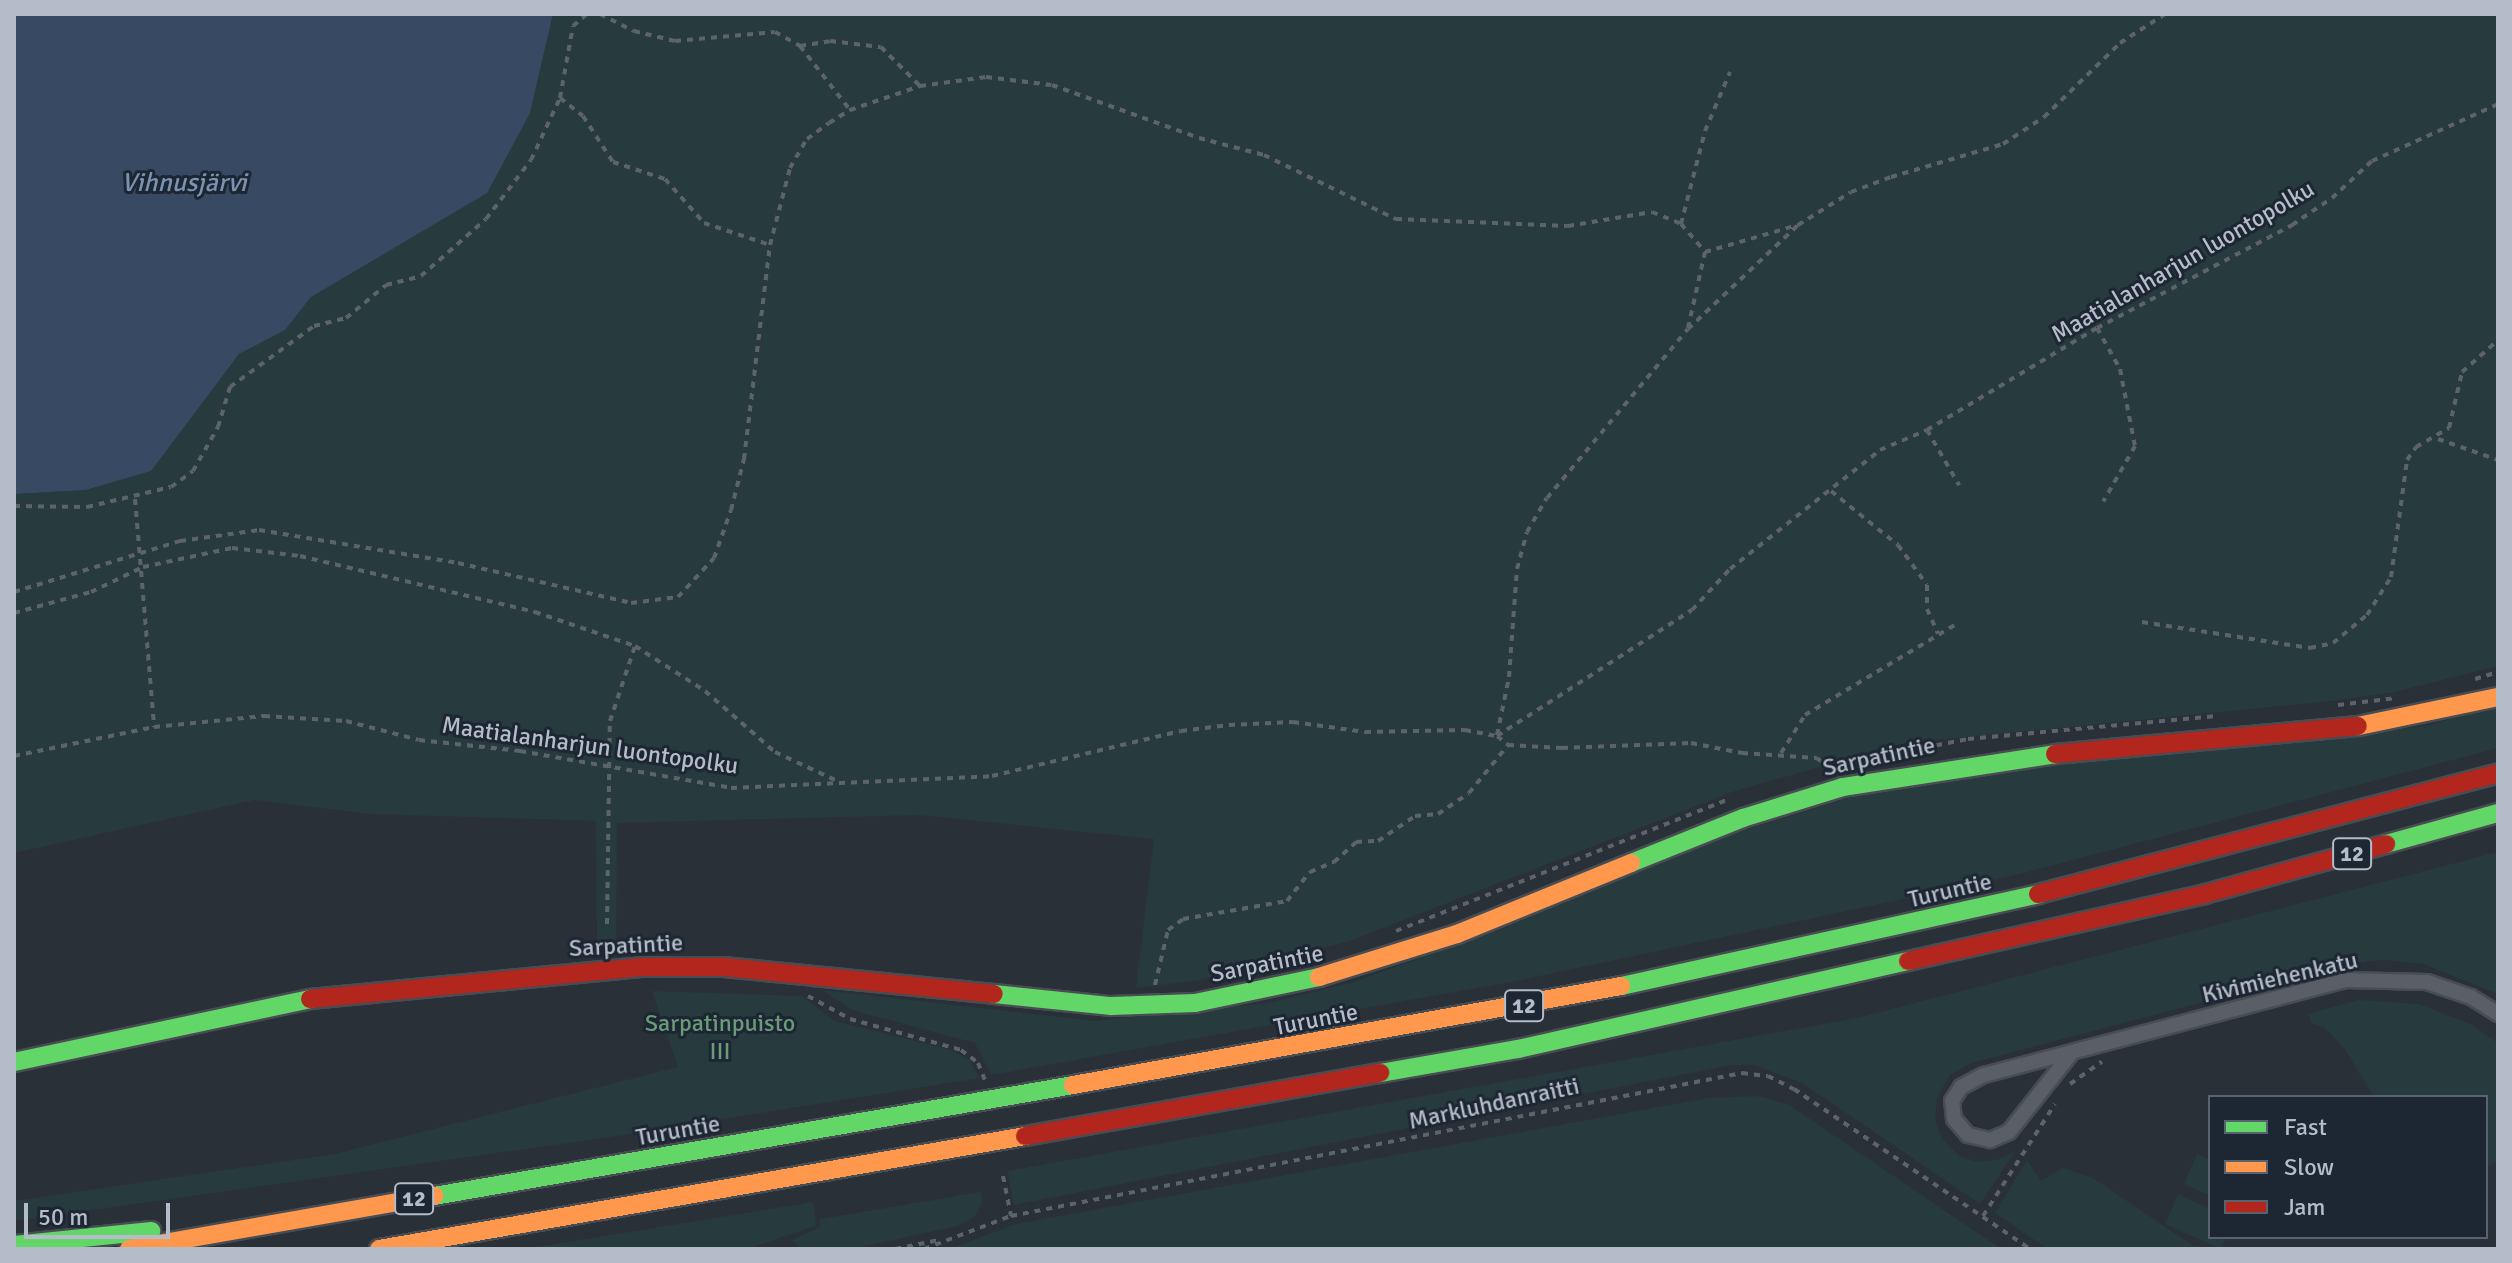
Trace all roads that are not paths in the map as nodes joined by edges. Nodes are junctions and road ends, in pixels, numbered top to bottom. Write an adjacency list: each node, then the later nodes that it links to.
1 (2498, 697): 6 (main road, Sarpatintie)
2 (2498, 773): 7 (main road, Turuntie / 12)
3 (2498, 813): 8 (main road, 12)
4 (2498, 1014): 5 (street, Kivimiehenkatu)
5 (2070, 1055): 5 (street, Kivimiehenkatu)
6 (14, 1062)
7 (292, 1219): 9 (main road); 10 (main road, Turuntie / 12)
8 (453, 1236): 11 (main road, 12); 12 (main road)
9 (14, 1245)
10 (129, 1249)
11 (379, 1249)
12 (397, 1249)

